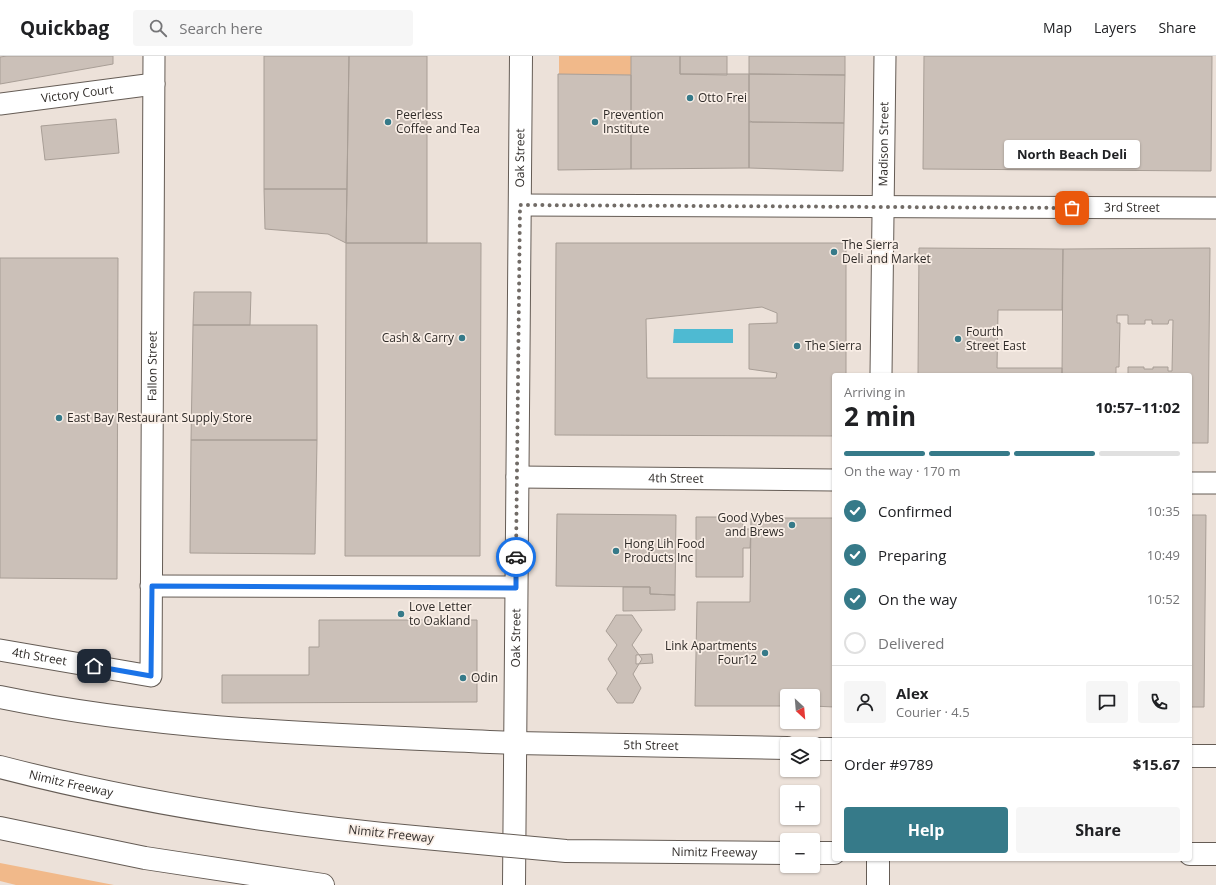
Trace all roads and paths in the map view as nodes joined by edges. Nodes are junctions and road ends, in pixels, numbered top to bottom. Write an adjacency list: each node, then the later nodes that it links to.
1 (154, 56): 4 (street, Fallon Street)
2 (521, 56): 6 (main road, Oak Street)
3 (885, 56): 7 (street, Madison Street)
4 (154, 84): 5 (street, Victory Court); 14 (street, Fallon Street)
5 (0, 104)
6 (520, 205): 7 (street, 3rd Street); 10 (main road, Oak Street)
7 (884, 208): 8 (street, 3rd Street); 9 (street, Madison Street)
8 (1216, 208)
9 (881, 373)
10 (517, 477): 11 (street, 4th Street); 15 (main road, Oak Street)
11 (832, 480)
12 (1192, 482): 13 (street)
13 (1216, 483)
14 (152, 586): 15 (street); 17 (street, Fallon Street)
15 (516, 588): 19 (main road, Oak Street)
16 (0, 650): 17 (street, 4th Street)
17 (151, 676)
18 (0, 697): 19 (main road, 5th Street)
19 (515, 743): 20 (main road, 5th Street); 34 (main road, Oak Street)
20 (780, 748)
21 (820, 749): 22 (main road)
22 (832, 749)
23 (1192, 756): 24 (main road)
24 (1216, 756)
25 (0, 767): 27 (main road, Nimitz Freeway, bridge)
26 (0, 828): 33 (main road)
27 (780, 853)
28 (820, 853): 29 (main road)
29 (832, 853)
30 (1192, 854): 31 (main road)
31 (1216, 854)
32 (878, 861): 35 (main road)
33 (323, 885)
34 (514, 885)
35 (878, 885)

